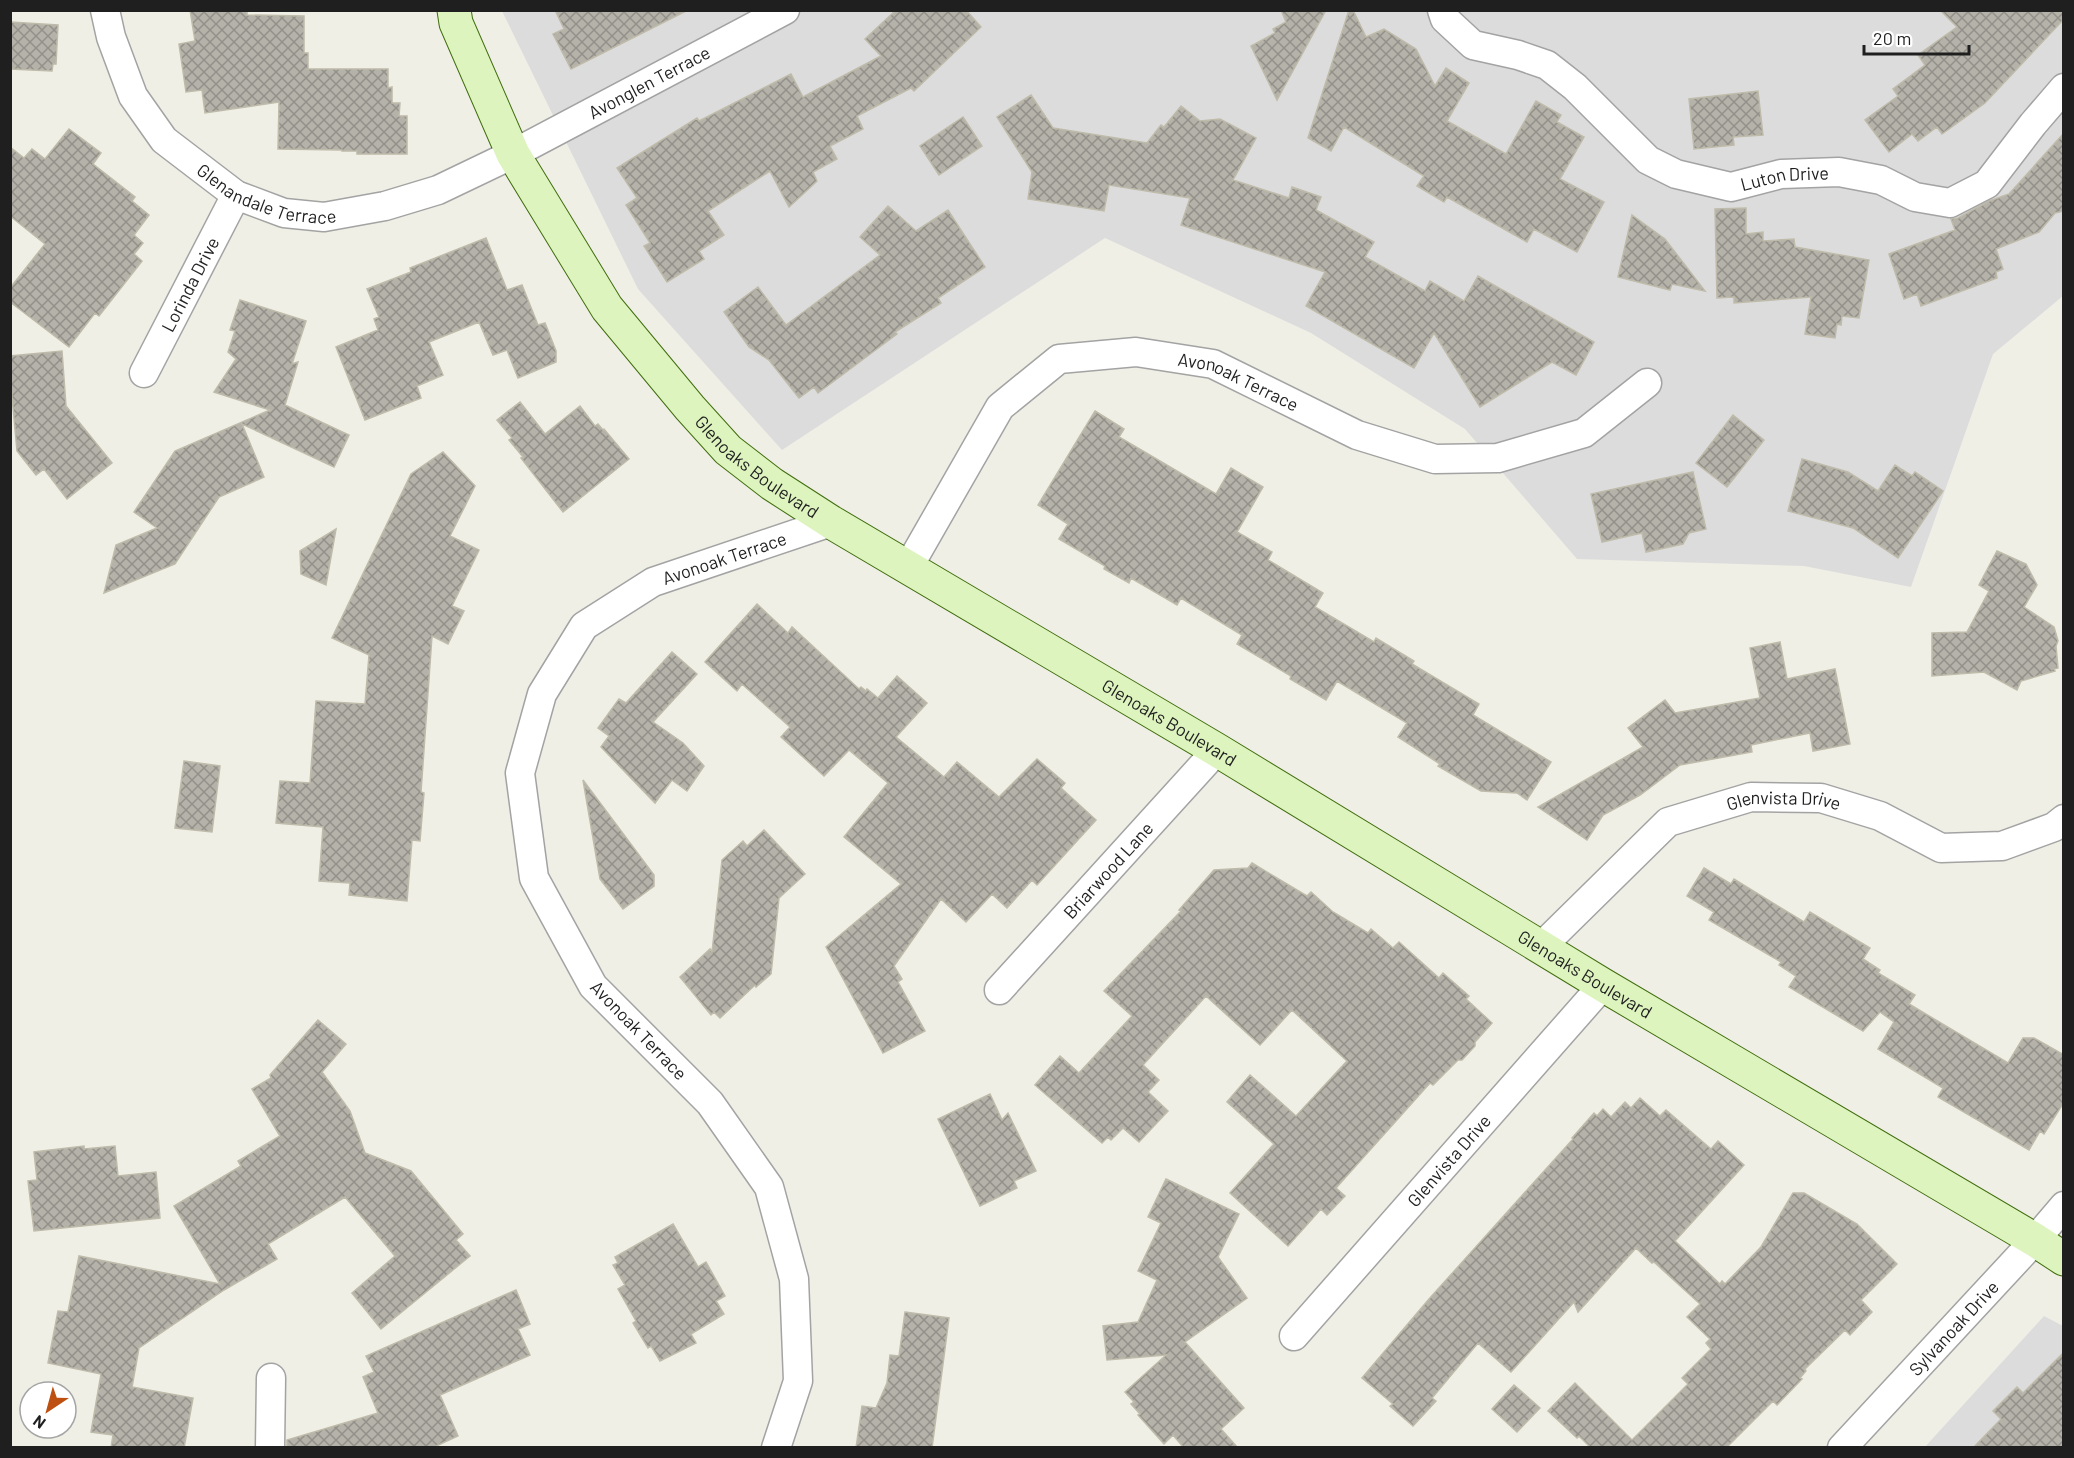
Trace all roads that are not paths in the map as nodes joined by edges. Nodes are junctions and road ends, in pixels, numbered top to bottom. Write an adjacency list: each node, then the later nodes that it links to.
1 (105, 10): 7 (street, Glenandale Terrace)
2 (454, 10): 6 (street, Glenoaks Boulevard)
3 (785, 10): 6 (street, Avonglen Terrace)
4 (1442, 10): 5 (street, Luton Drive)
5 (2064, 88)
6 (513, 154): 7 (street, Glenandale Terrace); 10 (street, Glenoaks Boulevard)
7 (236, 195): 8 (street, Lorinda Drive)
8 (144, 373)
9 (1647, 383): 11 (street, Avonoak Terrace)
10 (831, 522): 11 (street, Glenoaks Boulevard); 23 (street, Avonoak Terrace)
11 (909, 566): 12 (street, Glenoaks Boulevard)
12 (1217, 750): 14 (street, Glenoaks Boulevard); 16 (street, Briarwood Lane)
13 (2064, 819): 14 (street, Glenvista Drive)
14 (1542, 946): 15 (street, Glenoaks Boulevard)
15 (1603, 986): 18 (street, Glenoaks Boulevard); 20 (street, Glenvista Drive)
16 (999, 990)
17 (2064, 1206): 18 (street, Sylvanoak Drive)
18 (2035, 1240): 19 (street, Glenoaks Boulevard); 24 (street, Sylvanoak Drive)
19 (2064, 1259)
20 (1294, 1336)
21 (271, 1378): 22 (street)
22 (270, 1448)
23 (776, 1448)
24 (1842, 1448)

